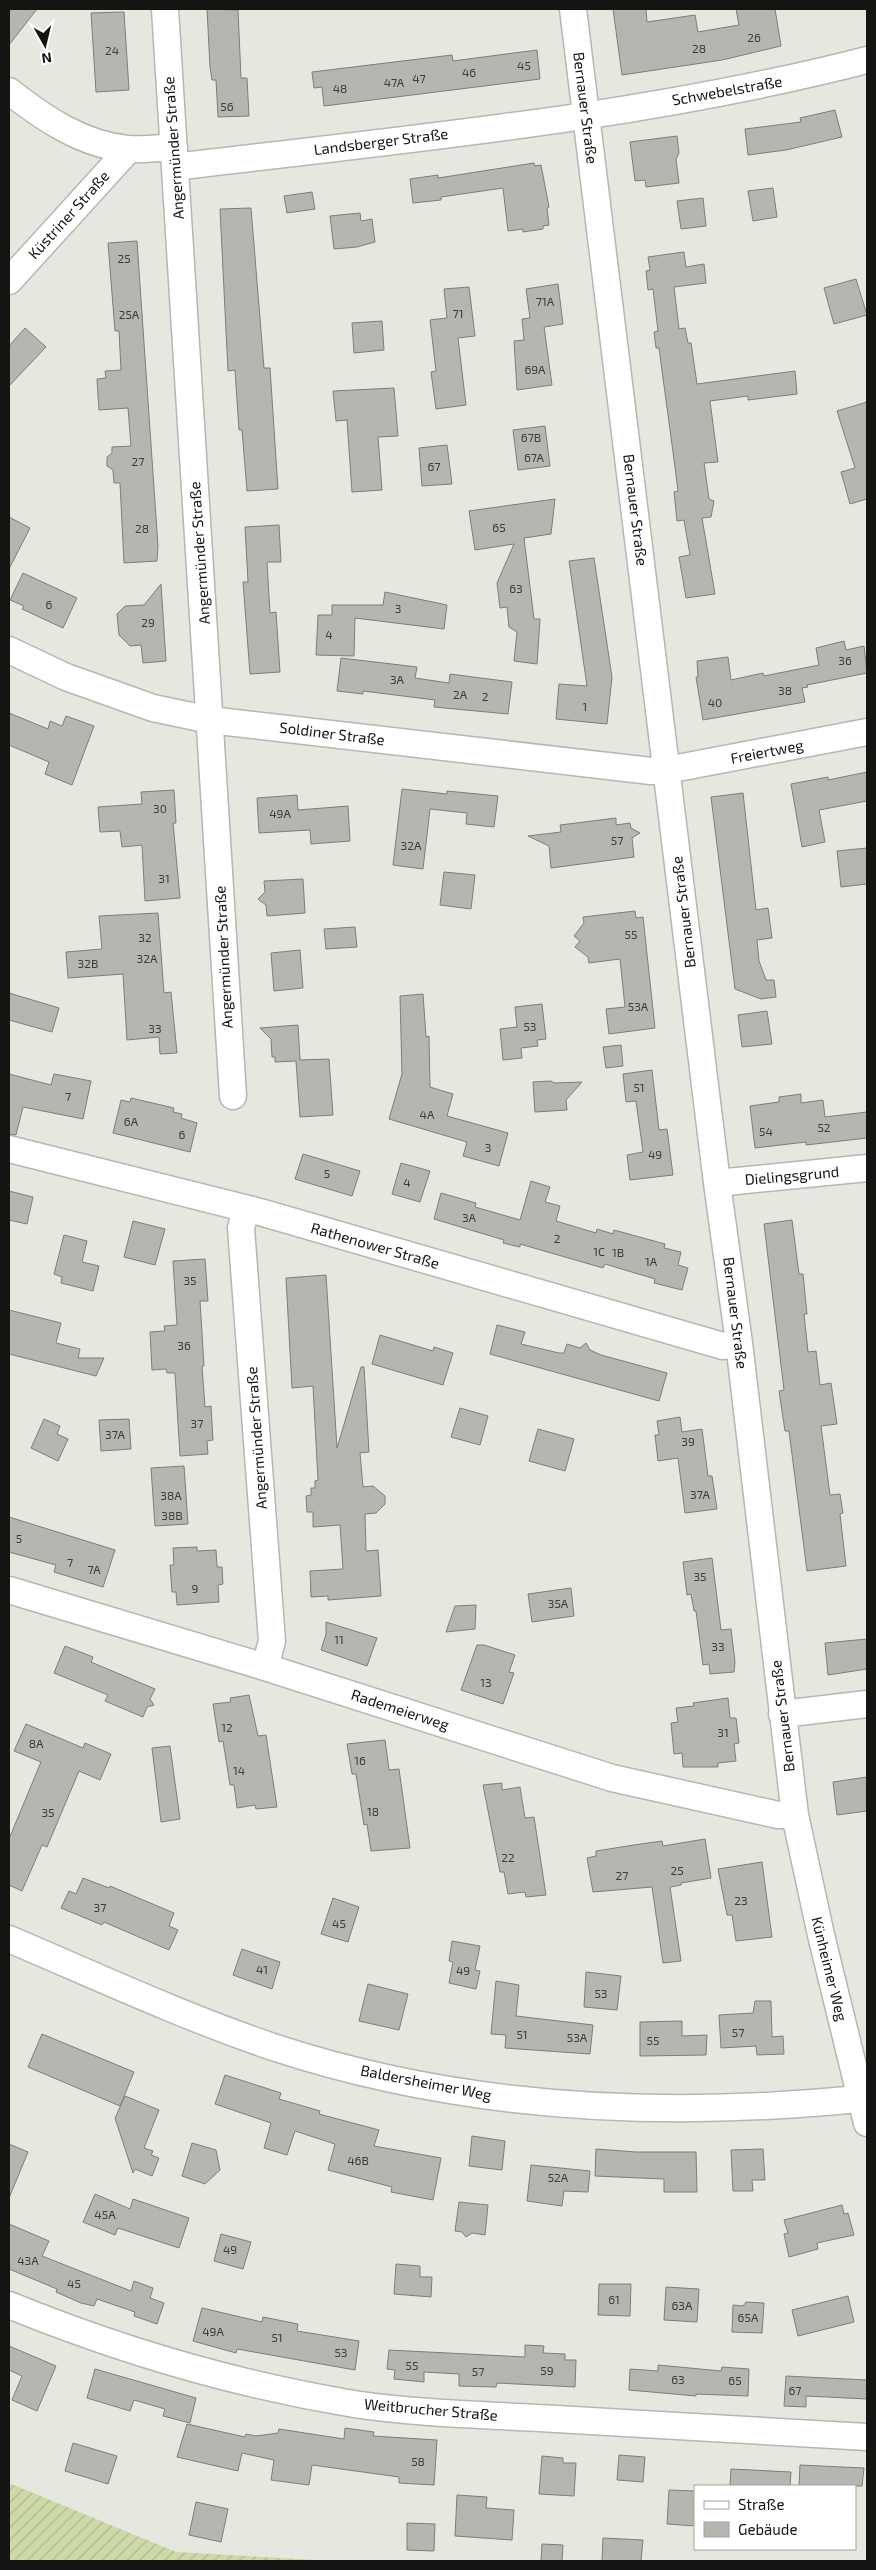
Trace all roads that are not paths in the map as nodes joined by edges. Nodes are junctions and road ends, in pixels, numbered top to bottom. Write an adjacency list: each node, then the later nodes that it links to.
1 (165, 9): 7 (street, Angermünder Straße)
2 (573, 9): 5 (street, Bernauer Straße)
3 (867, 60): 5 (street, Schwebelstraße)
4 (9, 91): 6 (street, Landsberger Straße)
5 (586, 116): 7 (street, Landsberger Straße); 12 (street, Bernauer Straße)
6 (129, 149): 7 (street, Landsberger Straße); 8 (street, Küstriner Straße)
7 (175, 157): 10 (street, Angermünder Straße)
8 (9, 281)
9 (9, 650): 10 (street, Soldiner Straße)
10 (210, 720): 12 (street, Soldiner Straße); 13 (street, Angermünder Straße)
11 (867, 732): 12 (street, Freiertweg)
12 (667, 770): 16 (street, Bernauer Straße)
13 (233, 1096)
14 (9, 1149): 17 (street, Rathenower Straße)
15 (867, 1168): 16 (street, Dielingsgrund)
16 (717, 1183): 18 (street, Bernauer Straße)
17 (246, 1209): 18 (street, Rathenower Straße); 20 (street, Angermünder Straße)
18 (739, 1343): 22 (street, Bernauer Straße)
19 (9, 1590): 20 (street, Rademeierweg)
20 (265, 1667): 23 (street, Rademeierweg)
21 (867, 1704): 22 (street)
22 (782, 1714): 23 (street, Bernauer Straße)
23 (794, 1815): 25 (street, Künheimer Weg)
24 (9, 1939): 25 (street, Baldersheimer Weg)
25 (865, 2106)
26 (9, 2305): 27 (street, Weitbrucher Straße)
27 (867, 2437)

